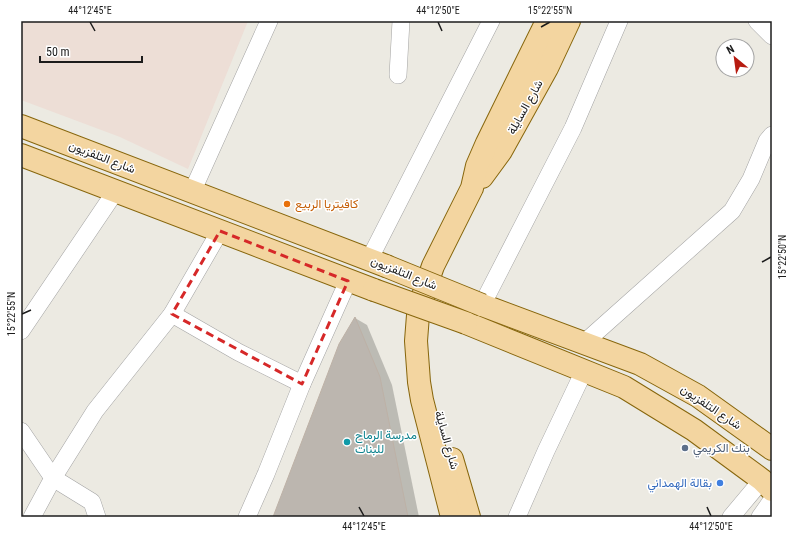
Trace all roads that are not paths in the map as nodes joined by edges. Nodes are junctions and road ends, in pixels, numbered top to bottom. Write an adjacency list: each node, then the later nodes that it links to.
1 (269, 21): 15 (street)
2 (400, 21): 9 (street)
3 (491, 21): 17 (street)
4 (547, 21): 13 (main road, شارع السايلة)
5 (569, 21): 13 (main road, شارع السايلة)
6 (619, 21): 19 (street)
7 (757, 21): 8 (street)
8 (772, 36)
9 (398, 75)
10 (21, 126): 15 (main road, شارع التلفزيون)
11 (772, 136): 22 (street)
12 (21, 155): 14 (main road)
13 (472, 188): 23 (main road, شارع السايلة)
14 (116, 192): 16 (main road); 21 (street)
15 (192, 192): 17 (main road, شارع التلفزيون)
16 (220, 231): 18 (main road); 20 (street)
17 (378, 263): 19 (main road, شارع التلفزيون, bridge)
18 (348, 281): 24 (main road, bridge); 25 (street)
19 (482, 305): 22 (main road, شارع التلفزيون)
20 (172, 314): 25 (street); 29 (street)
21 (21, 331)
22 (584, 343): 27 (main road, شارع التلفزيون)
23 (418, 366): 34 (main road, شارع السايلة); 35 (main road, شارع السايلة)
24 (584, 371): 28 (main road); 36 (street)
25 (302, 384): 33 (street)
26 (21, 431): 29 (street)
27 (772, 449)
28 (769, 477): 37 (street)
29 (53, 478): 31 (street); 32 (street)
30 (772, 500): 38 (street)
31 (32, 517)
32 (97, 517)
33 (247, 517)
34 (452, 517)
35 (469, 517)
36 (517, 517)
37 (732, 517)
38 (760, 517)

